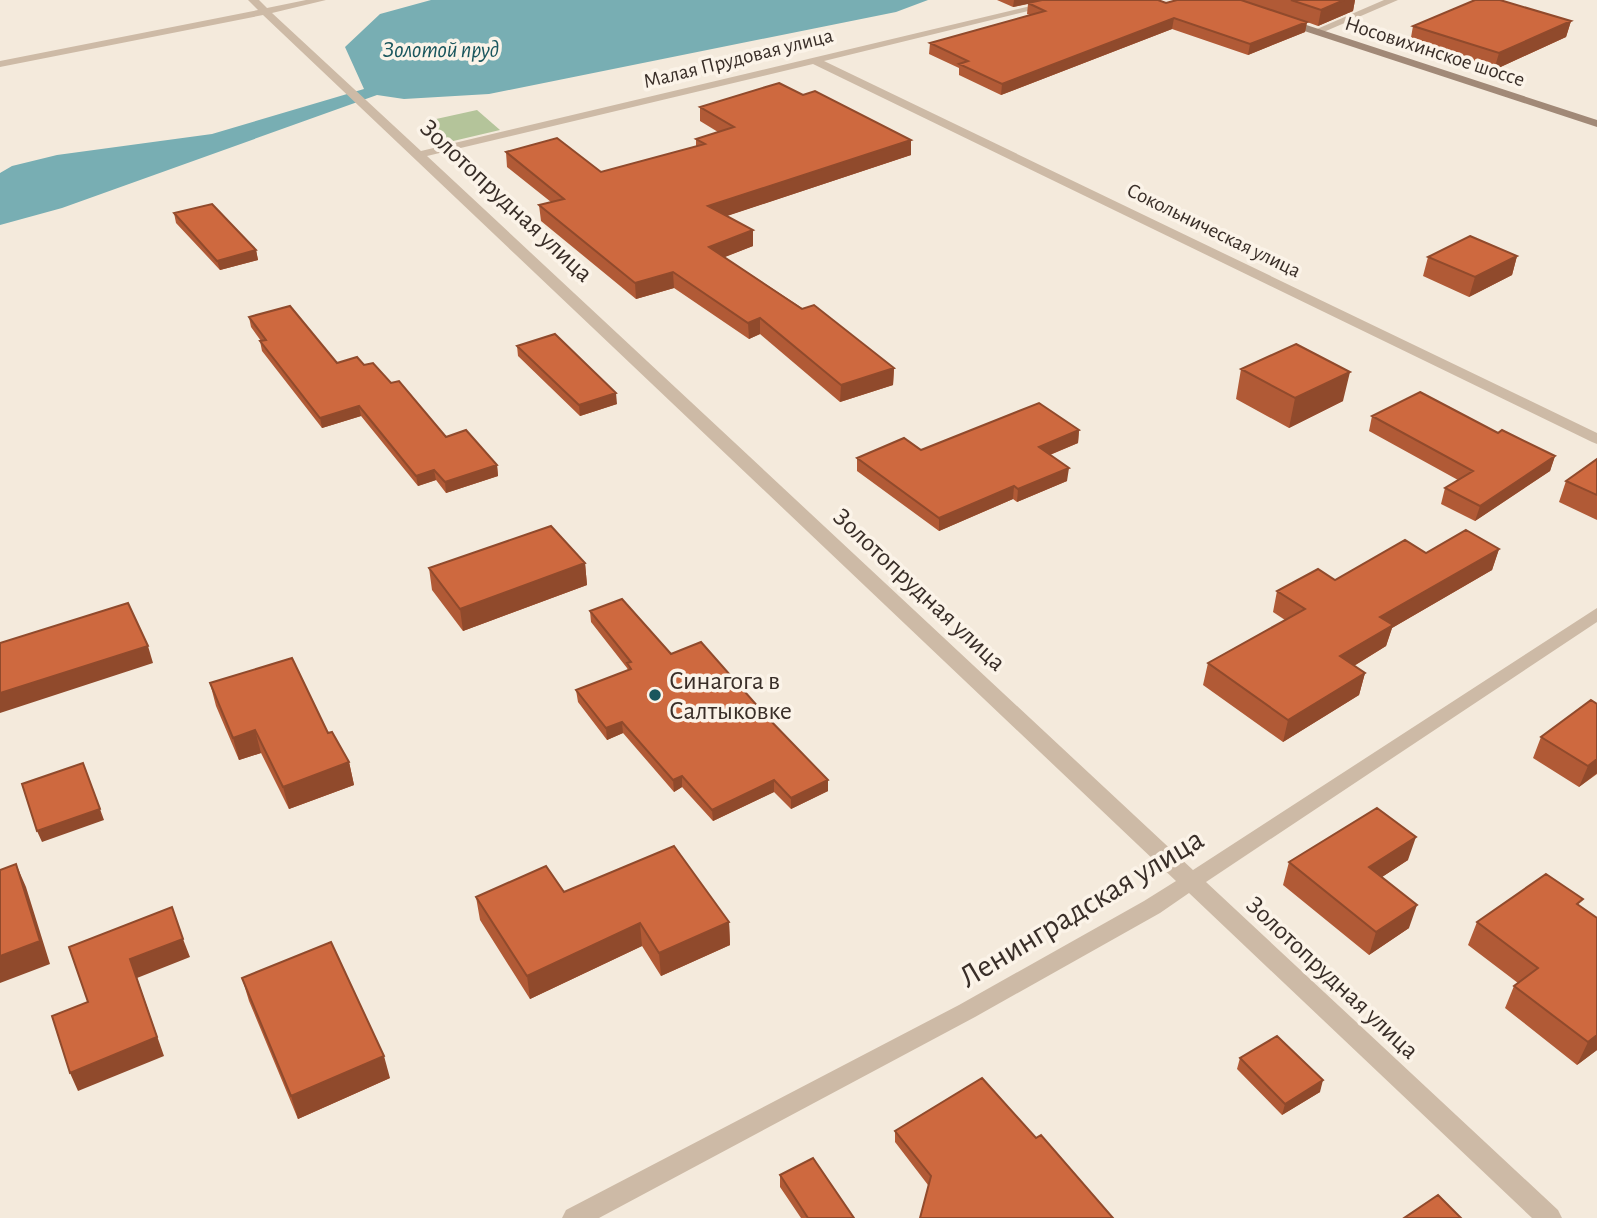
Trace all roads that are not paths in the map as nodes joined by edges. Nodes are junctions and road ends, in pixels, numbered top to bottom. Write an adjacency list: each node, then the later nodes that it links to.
1 (253, 0): 5 (street, Золотопрудная улица)
2 (321, 0): 5 (street)
3 (1068, 0): 8 (street, Малая Прудовая улица)
4 (1393, 0): 7 (street)
5 (264, 11): 9 (street); 11 (street, Золотопрудная улица)
6 (1268, 16): 7 (main road, Носовихинское шоссе)
7 (1315, 32): 10 (main road, Носовихинское шоссе)
8 (813, 60): 11 (street, Малая Прудовая улица); 12 (street, Сокольническая улица)
9 (0, 64)
10 (1597, 124)
11 (418, 155): 14 (street, Золотопрудная улица)
12 (1597, 439)
13 (1597, 614): 14 (street, Ленинградская улица)
14 (1191, 881): 15 (street, Ленинградская улица); 16 (street, Золотопрудная улица)
15 (575, 1218)
16 (1549, 1218)

